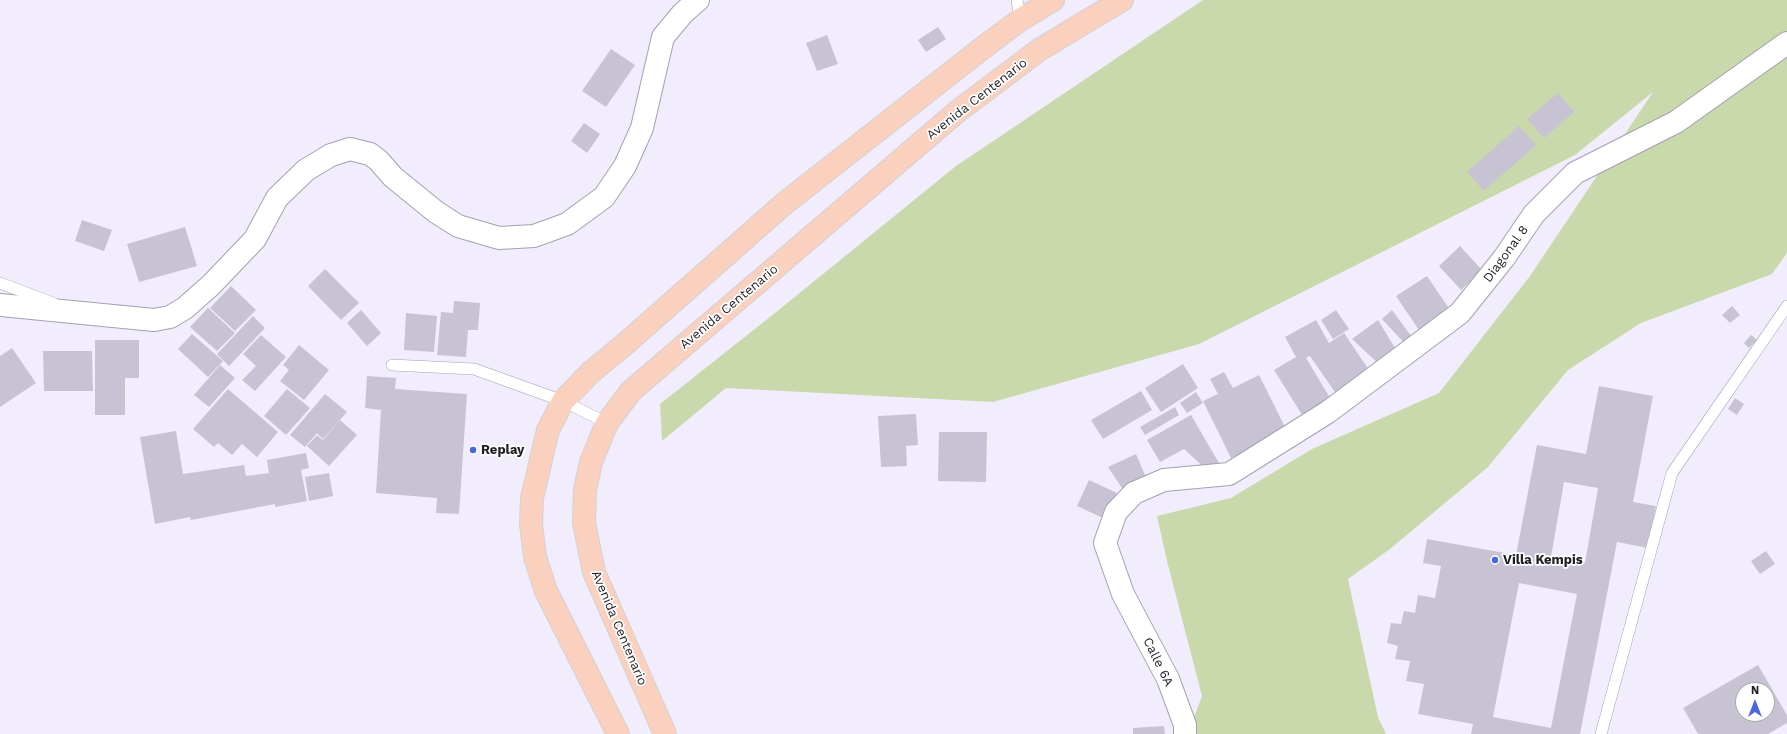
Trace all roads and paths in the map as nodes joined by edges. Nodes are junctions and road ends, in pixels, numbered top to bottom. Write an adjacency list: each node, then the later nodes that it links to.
1 (698, 0): 9 (street)
2 (1053, 0): 4 (main road)
3 (1122, 0): 12 (main road, Avenida Centenario)
4 (1018, 10): 11 (main road)
5 (1787, 42): 13 (street, Diagonal 8)
6 (0, 283): 9 (lane)
7 (0, 305): 9 (street)
8 (1787, 306): 17 (lane)
9 (76, 312)
10 (392, 365): 11 (lane)
11 (563, 401): 12 (lane); 14 (main road)
12 (607, 423): 15 (main road, Avenida Centenario)
13 (1229, 474): 16 (street, Calle 6A)
14 (618, 734)
15 (665, 734)
16 (1185, 734)
17 (1601, 734)

